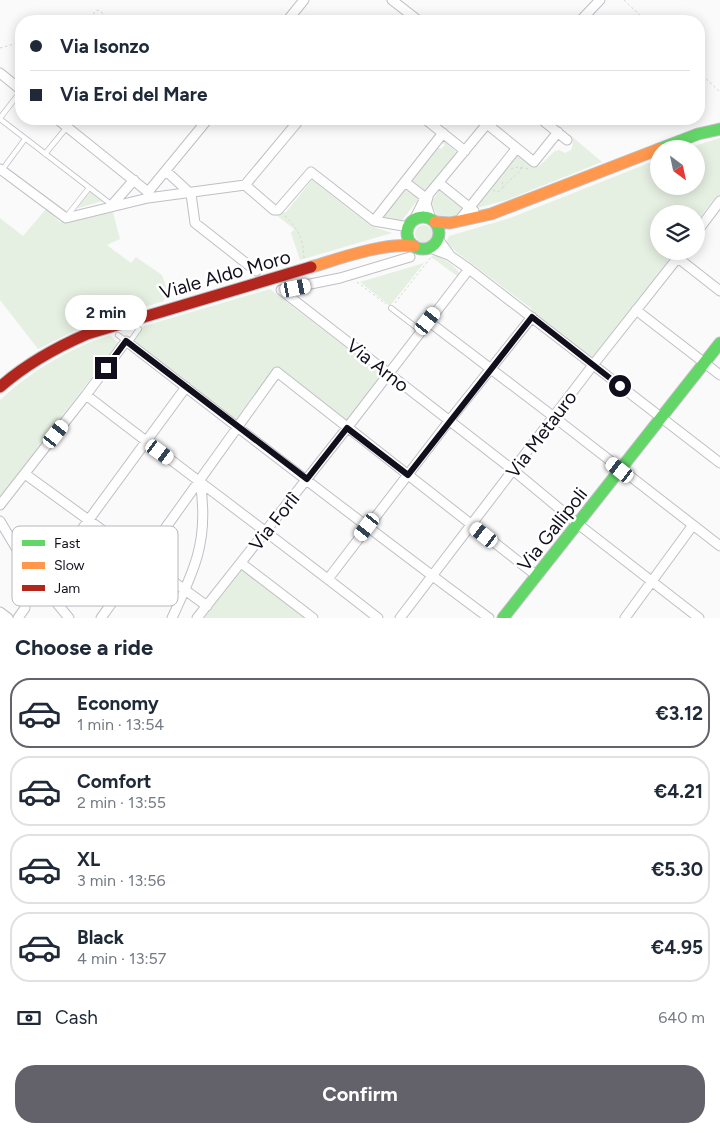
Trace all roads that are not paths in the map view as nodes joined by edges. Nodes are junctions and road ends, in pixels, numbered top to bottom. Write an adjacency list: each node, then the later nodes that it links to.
1 (304, 0): 4 (street)
2 (392, 0): 5 (street)
3 (600, 0): 6 (street)
4 (291, 15)
5 (411, 15)
6 (586, 15)
7 (0, 74): 8 (street)
8 (15, 85)
9 (15, 98): 10 (lane)
10 (0, 118): 22 (lane)
11 (64, 125): 18 (street)
12 (203, 125): 30 (street)
13 (295, 125): 34 (street)
14 (433, 125): 21 (street)
15 (486, 125): 26 (street)
16 (493, 125): 25 (street)
17 (549, 125): 20 (street)
18 (67, 127): 28 (lane); 31 (street)
19 (720, 130): 24 (main road, Viale Aldo Moro)
20 (558, 132): 23 (street); 25 (street)
21 (443, 133): 26 (street); 32 (street)
22 (26, 139): 28 (lane); 29 (lane)
23 (567, 140)
24 (682, 140)
25 (515, 150): 41 (street)
26 (465, 151): 33 (street)
27 (650, 152): 42 (main road, Viale Aldo Moro)
28 (46, 154): 35 (lane)
29 (1, 169): 43 (street)
30 (166, 171): 36 (street); 37 (street)
31 (134, 180): 37 (street); 40 (street)
32 (405, 182): 38 (street); 45 (street)
33 (439, 183): 38 (street); 41 (street)
34 (245, 185): 36 (street); 45 (street)
35 (89, 188): 40 (lane); 43 (lane)
36 (191, 194): 37 (street); 57 (street)
37 (148, 195): 40 (street)
38 (428, 197): 44 (street); 48 (street)
39 (720, 202): 46 (street)
40 (112, 206): 43 (street)
41 (469, 207): 42 (street); 47 (street)
42 (485, 216): 47 (main road, Viale Aldo Moro)
43 (66, 218)
44 (433, 221): 47 (main road, Viale Aldo Moro); 48 (main road, Viale Aldo Moro); 49 (main road)
45 (374, 222): 48 (street)
46 (705, 222)
47 (458, 224): 49 (main road, Viale Aldo Moro)
48 (410, 226): 50 (main road); 52 (main road, Viale Aldo Moro)
49 (439, 237): 51 (main road, Viale Aldo Moro); 53 (street)
50 (412, 251): 51 (main road, Viale Aldo Moro); 52 (main road, Viale Aldo Moro); 71 (street, Via Arno)
51 (432, 251): 53 (street)
52 (356, 254): 73 (main road, Viale Aldo Moro)
53 (449, 255): 56 (street)
54 (677, 260): 60 (street, Via Metauro)
55 (686, 260): 58 (street)
56 (469, 269): 61 (street); 62 (street, Via Forlì)
57 (256, 271)
58 (720, 291)
59 (391, 308): 64 (lane)
60 (636, 310): 68 (street); 69 (street, Via Metauro)
61 (532, 317): 69 (street); 70 (street)
62 (428, 321): 64 (street, Via Forlì); 70 (street)
63 (139, 330): 66 (lane)
64 (421, 331): 71 (street, Via Forlì)
65 (118, 335): 66 (lane)
66 (127, 342): 74 (street); 75 (street)
67 (720, 343): 68 (main road, Via Gallipoli)
68 (704, 363): 72 (street); 77 (main road, Via Gallipoli)
69 (594, 365): 76 (street, Via Metauro); 77 (street)
70 (490, 369): 76 (street); 78 (street)
71 (388, 374): 78 (street, Via Arno); 80 (street, Via Forlì)
72 (720, 375)
73 (0, 387)
74 (186, 387): 79 (street); 81 (street)
75 (86, 395): 81 (street); 85 (street)
76 (554, 417): 83 (street, Via Metauro); 84 (street)
77 (661, 418): 82 (street); 84 (main road, Via Gallipoli)
78 (449, 421): 83 (street, Via Arno); 86 (street)
79 (238, 426): 80 (street); 87 (street); 88 (street)
80 (347, 428): 86 (street); 87 (street, Via Forlì)
81 (147, 442): 88 (street); 90 (street)
82 (720, 463)
83 (513, 470): 92 (street, Via Arno); 93 (street, Via Metauro)
84 (620, 470): 92 (main road, Via Gallipoli); 94 (street)
85 (25, 474): 89 (street); 90 (street)
86 (408, 475): 93 (street); 98 (street)
87 (307, 479): 98 (street); 99 (street, Via Forlì)
88 (200, 481): 97 (street); 99 (street); 108 (street)
89 (0, 505)
90 (88, 520): 95 (street); 96 (street)
91 (0, 521): 100 (street)
92 (578, 524): 104 (main road, Via Gallipoli); 106 (street, Via Arno)
93 (471, 525): 103 (street, Via Metauro); 104 (street)
94 (693, 525): 101 (street); 106 (street)
95 (84, 526)
96 (96, 526)
97 (167, 526)
98 (367, 527): 103 (street); 105 (street)
99 (265, 532): 102 (street, Via Forlì); 105 (street)
100 (12, 541)
101 (720, 546)
102 (241, 563): 113 (street, Via Forlì); 123 (street)
103 (432, 576): 125 (street, Via Metauro); 126 (street)
104 (537, 576): 116 (main road, Via Gallipoli)
105 (328, 579): 124 (street)
106 (652, 582): 127 (street); 128 (street, Via Arno)
107 (178, 585): 108 (street)
108 (184, 589): 109 (street); 113 (street)
109 (178, 604)
110 (59, 606): 119 (street)
111 (109, 606): 120 (street)
112 (177, 606): 121 (street)
113 (207, 606): 122 (street, Via Forlì)
114 (25, 608): 118 (street)
115 (0, 612): 117 (street)
116 (505, 617)
117 (8, 618)
118 (18, 618)
119 (69, 618)
120 (101, 618)
121 (172, 618)
122 (197, 618)
123 (313, 618)
124 (378, 618)
125 (400, 618)
126 (488, 618)
127 (626, 618)
128 (699, 618)

